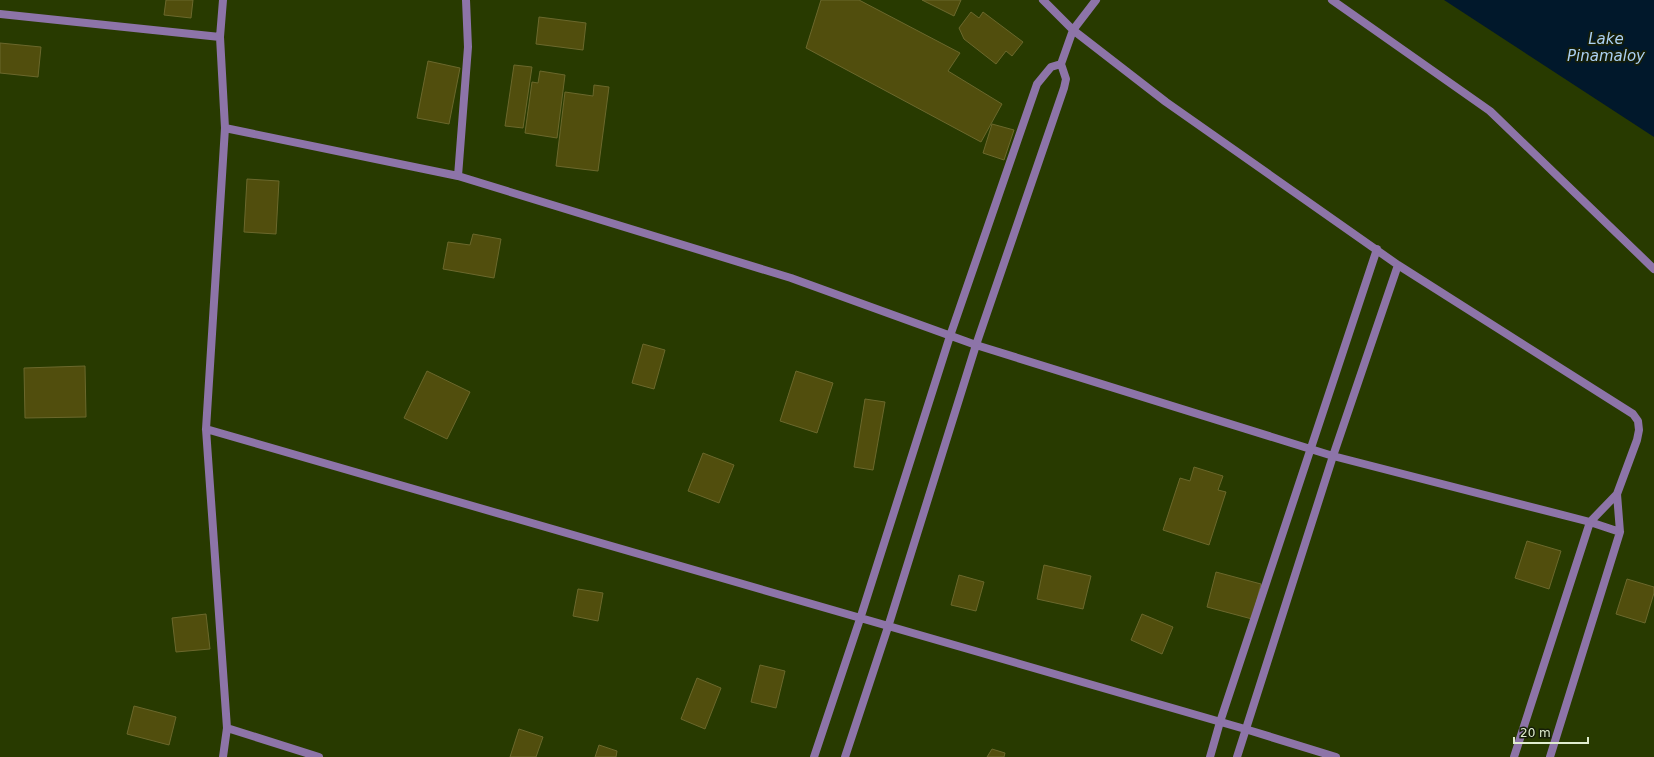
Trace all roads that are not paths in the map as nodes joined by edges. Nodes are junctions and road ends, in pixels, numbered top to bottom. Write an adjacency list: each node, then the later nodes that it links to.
1 (223, 0): 8 (street)
2 (466, 0): 11 (street)
3 (1043, 0): 7 (street)
4 (1096, 0): 7 (street)
5 (1332, 0): 14 (street)
6 (0, 14): 8 (street)
7 (1074, 30): 9 (street); 12 (street)
8 (220, 37): 10 (street)
9 (1061, 64): 15 (street); 16 (street)
10 (225, 128): 11 (street); 17 (street)
11 (458, 176): 15 (street)
12 (1377, 249): 13 (street); 18 (street)
13 (1398, 265): 19 (street); 20 (street)
14 (1654, 269)
15 (950, 336): 16 (street); 23 (street)
16 (976, 345): 18 (street); 24 (street)
17 (206, 429): 23 (street); 26 (street)
18 (1311, 449): 19 (street); 25 (street)
19 (1333, 456): 21 (street); 27 (street)
20 (1617, 494): 21 (street); 22 (street)
21 (1590, 522): 22 (street); 35 (street)
22 (1620, 532): 36 (street)
23 (860, 619): 24 (street); 30 (street)
24 (888, 627): 25 (street); 31 (street)
25 (1220, 722): 27 (street); 32 (street)
26 (226, 728): 28 (street); 29 (street)
27 (1245, 729): 33 (street); 34 (street)
28 (222, 757)
29 (318, 757)
30 (814, 757)
31 (846, 757)
32 (1210, 757)
33 (1237, 757)
34 (1336, 757)
35 (1514, 757)
36 (1550, 757)

